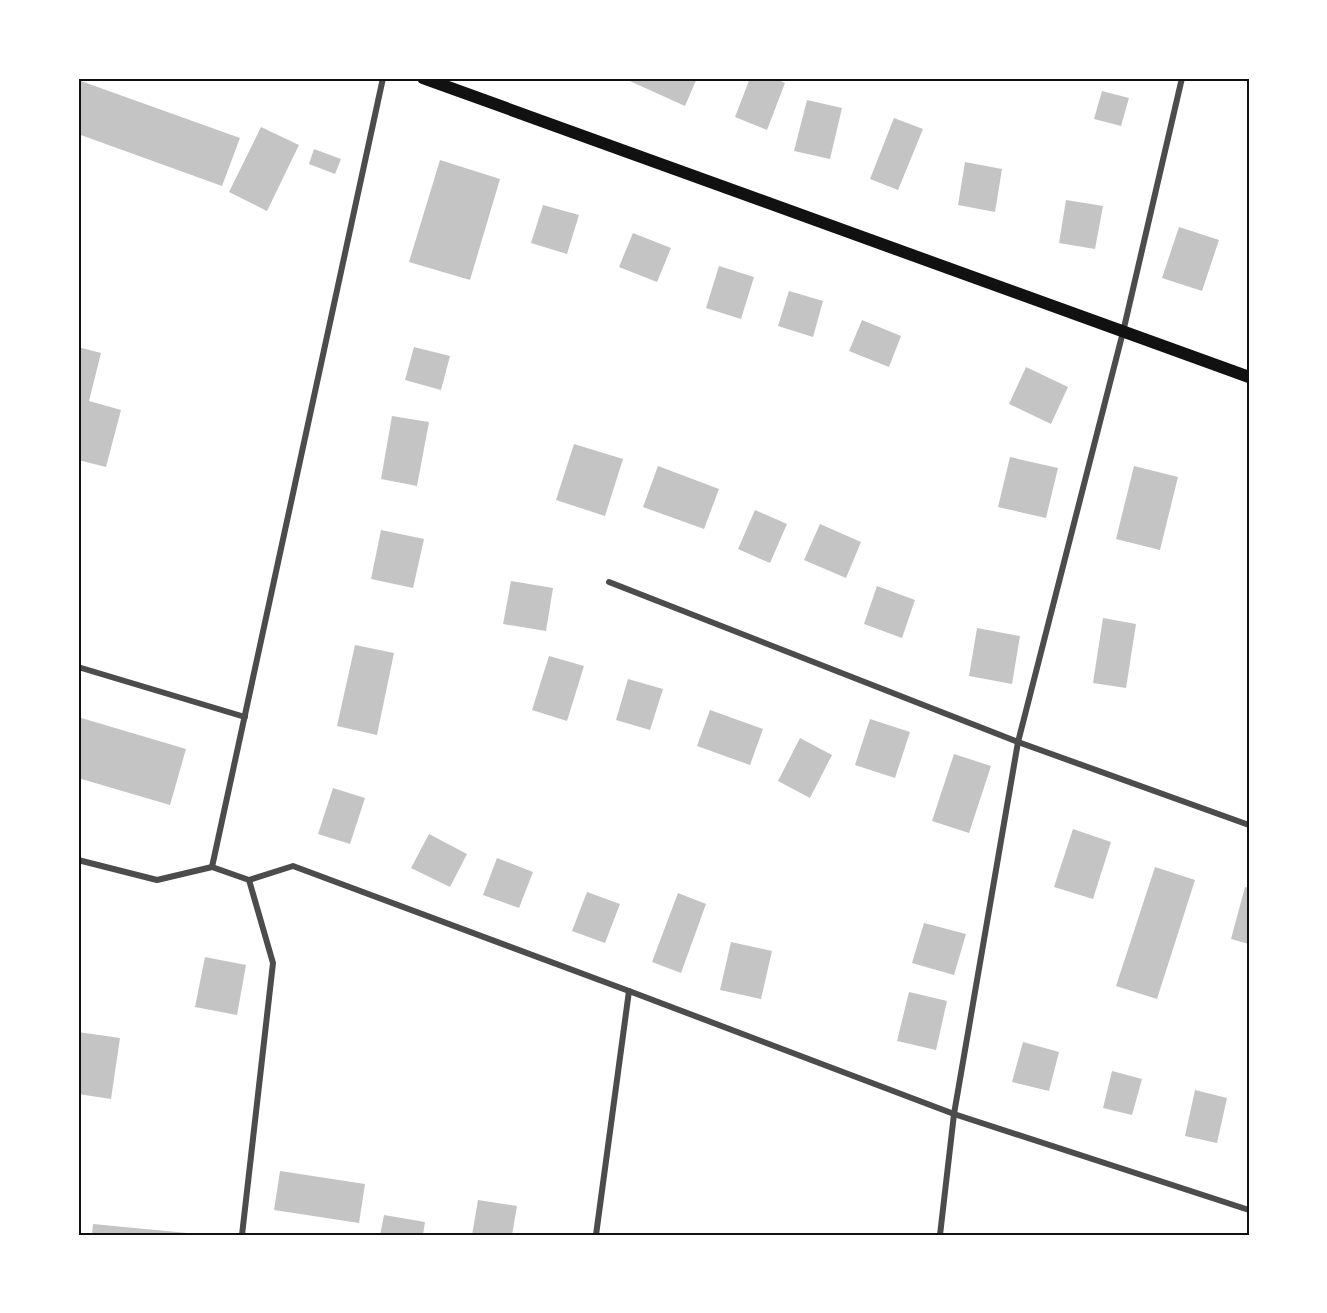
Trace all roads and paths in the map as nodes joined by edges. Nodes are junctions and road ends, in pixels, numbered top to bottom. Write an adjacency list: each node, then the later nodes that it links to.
1 (383, 78): 8 (street)
2 (423, 78): 4 (main road)
3 (1182, 78): 4 (street)
4 (1123, 332): 5 (main road); 9 (street)
5 (1249, 377)
6 (609, 582): 9 (street)
7 (78, 667): 8 (street)
8 (245, 717): 12 (street)
9 (1018, 742): 10 (street); 15 (street)
10 (1249, 825)
11 (78, 860): 12 (street)
12 (212, 867): 13 (street)
13 (249, 880): 14 (street); 17 (street)
14 (630, 991): 15 (street); 18 (street)
15 (954, 1114): 16 (street); 19 (street)
16 (1249, 1210)
17 (242, 1235)
18 (596, 1235)
19 (940, 1235)

